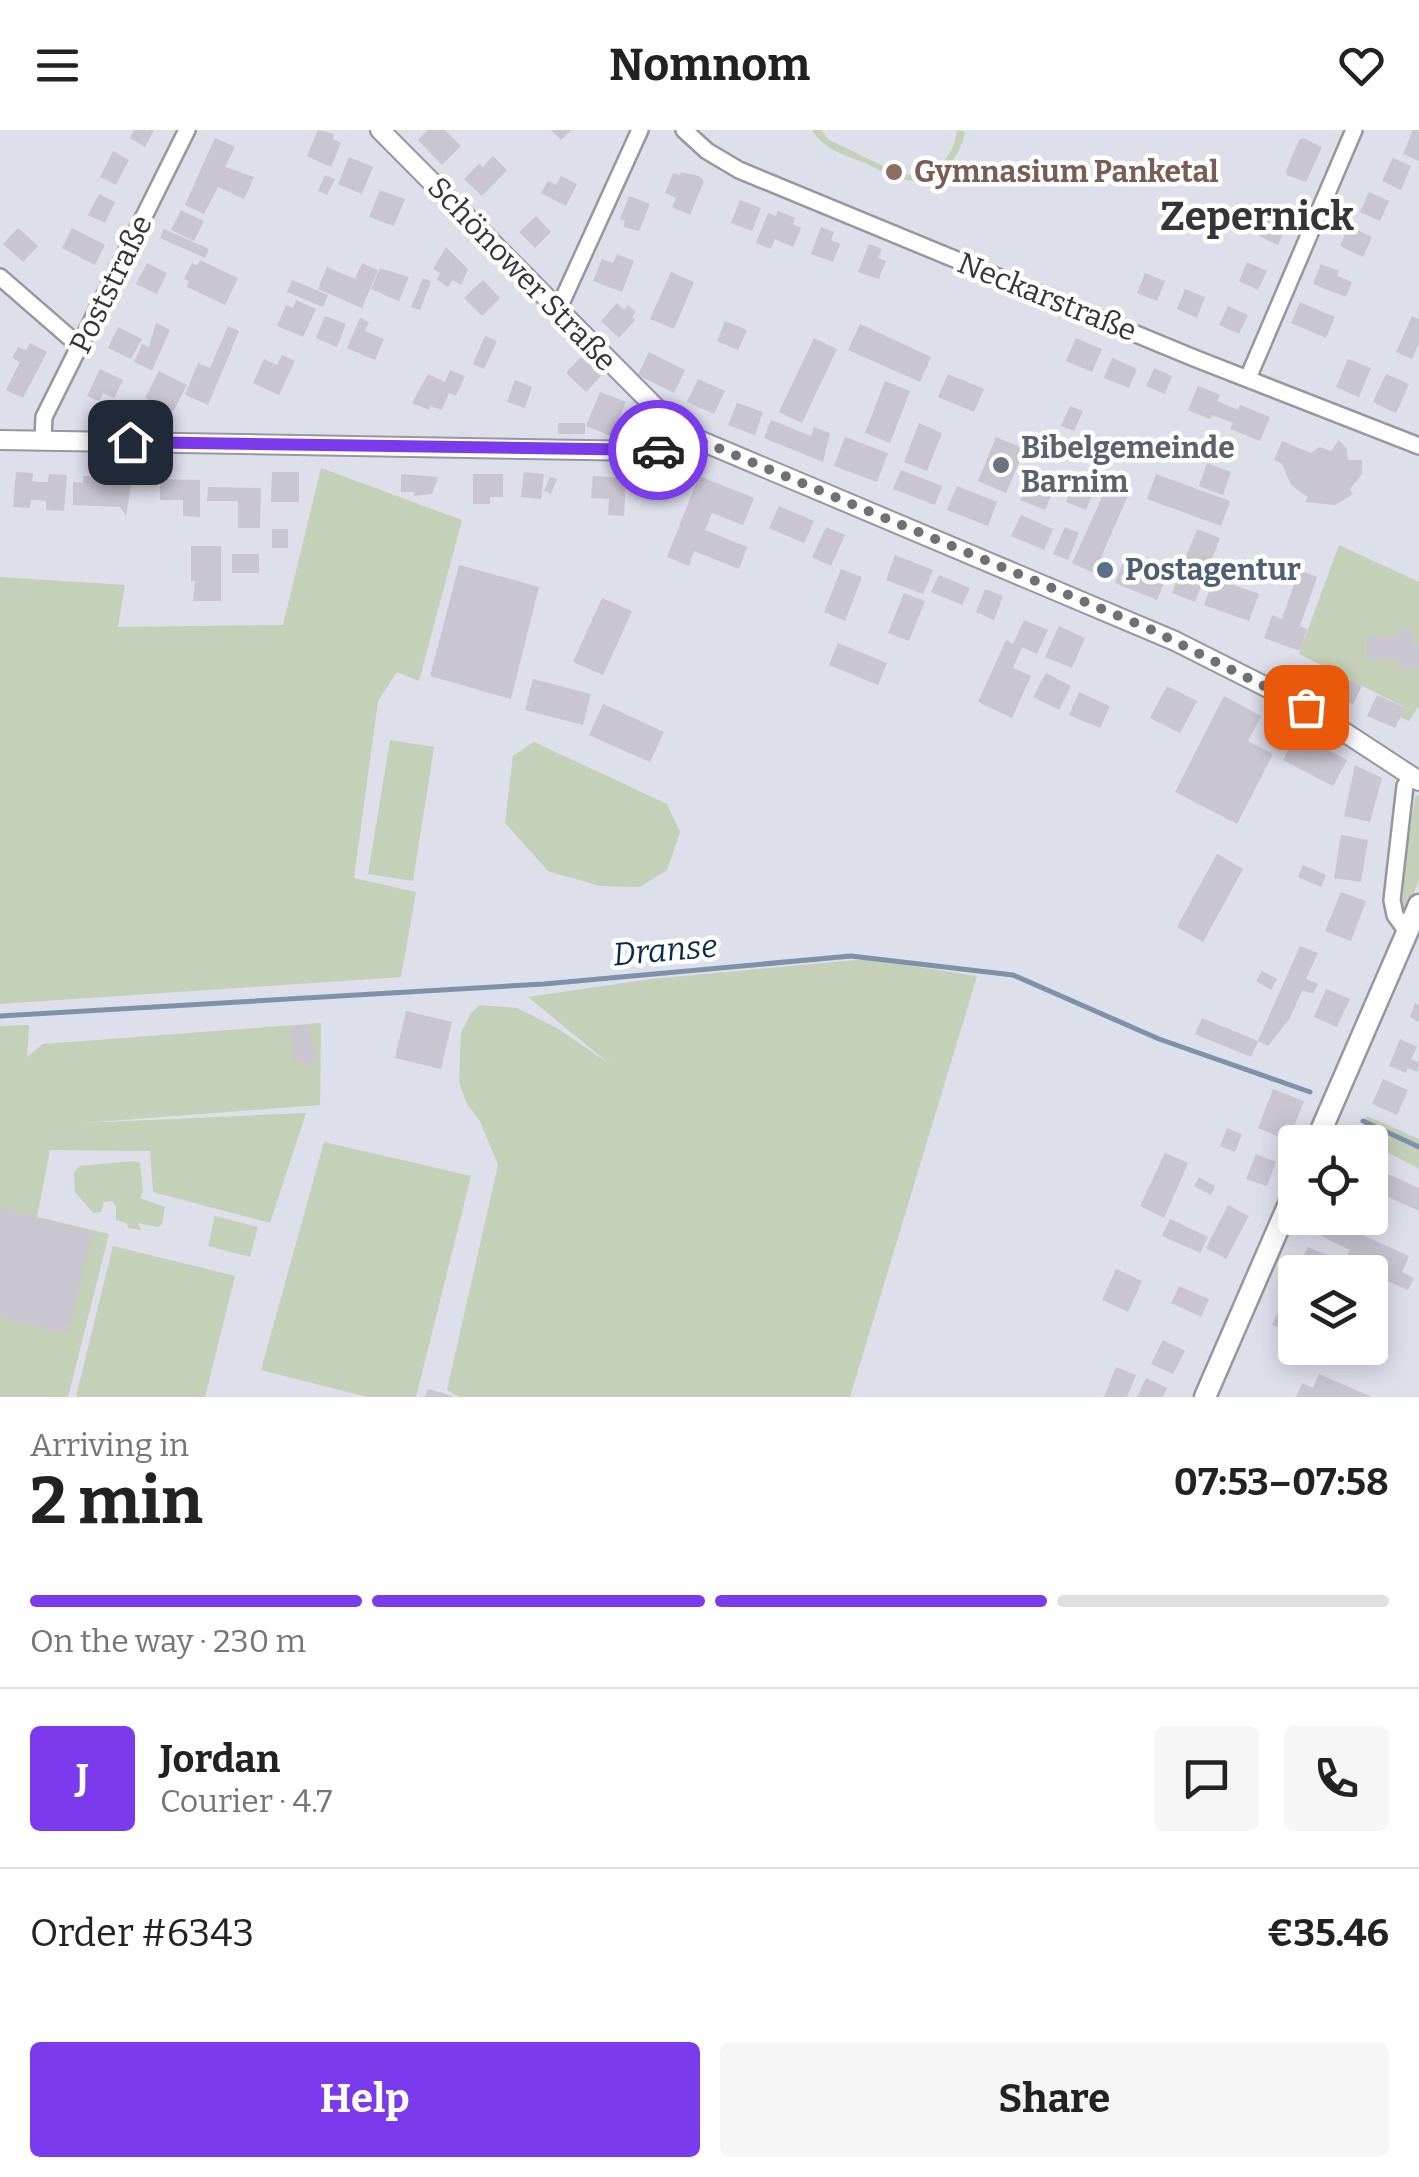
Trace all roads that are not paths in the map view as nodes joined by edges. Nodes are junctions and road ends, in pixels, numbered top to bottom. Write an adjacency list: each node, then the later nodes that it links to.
1 (187, 130): 8 (street, Poststraße)
2 (380, 130): 7 (street, Schönower Straße)
3 (640, 130): 7 (street)
4 (684, 130): 9 (street, Neckarstraße)
5 (1354, 130): 9 (street)
6 (0, 277): 8 (street)
7 (558, 310): 10 (street, Schönower Straße)
8 (81, 343): 11 (street, Poststraße)
9 (1248, 378): 13 (street, Neckarstraße)
10 (680, 432): 11 (street); 14 (street, Schönower Straße)
11 (43, 439): 12 (street)
12 (0, 440)
13 (1419, 446)
14 (1415, 778): 16 (street)
15 (1419, 906): 16 (main road)
16 (1407, 932): 17 (main road)
17 (1323, 1125)
18 (1278, 1229): 19 (main road)
19 (1205, 1397)

